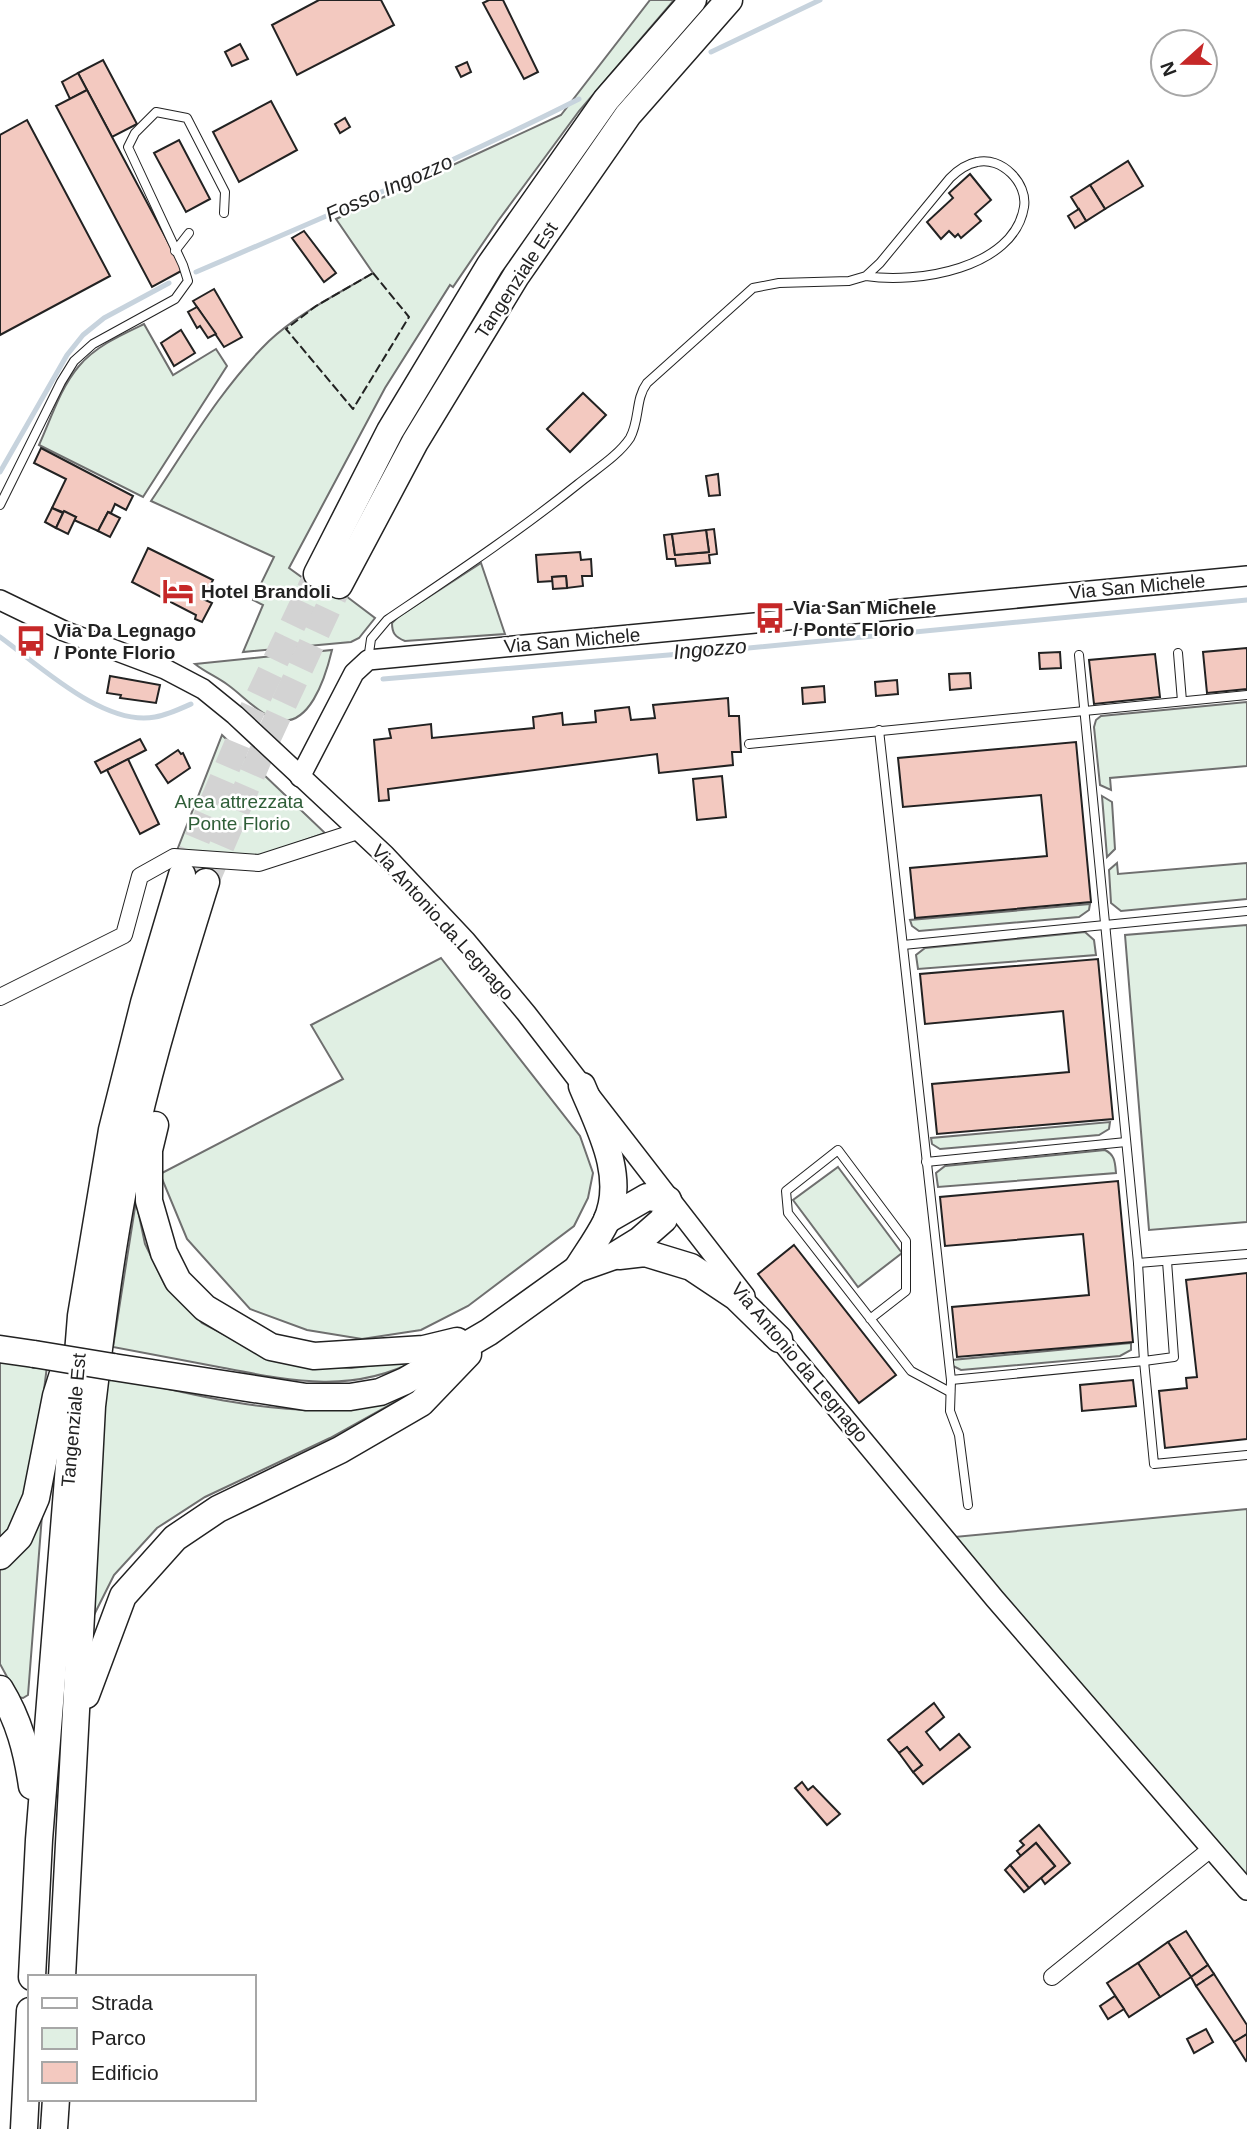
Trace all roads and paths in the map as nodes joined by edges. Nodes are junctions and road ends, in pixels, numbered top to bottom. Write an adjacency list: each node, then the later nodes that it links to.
1 (693, 0): 2 (highway, Tangenziale Est)
2 (729, 0)
3 (224, 213): 5 (lane)
4 (189, 233): 5 (lane)
5 (175, 251): 7 (lane)
6 (866, 276): 6 (lane); 12 (lane)
7 (0, 505)
8 (1247, 576): 12 (street, Via San Michele)
9 (0, 600): 18 (street, Via Antonio da Legnago)
10 (1178, 653): 14 (lane)
11 (1079, 655): 15 (lane)
12 (368, 660): 18 (street)
13 (1247, 695): 14 (lane)
14 (1182, 701): 15 (lane)
15 (1084, 710): 16 (lane); 21 (lane)
16 (879, 730): 17 (lane); 23 (lane)
17 (748, 744)
18 (300, 777): 19 (street, Via Antonio da Legnago)
19 (358, 831): 24 (street, Via Antonio da Legnago); 25 (street, Via Antonio da Legnago)
20 (1247, 911): 21 (lane)
21 (1105, 926): 23 (lane); 26 (lane)
22 (189, 937): 35 (highway, Tangenziale Est); 37 (highway); 47 (highway, Tangenziale Est)
23 (903, 945): 27 (lane)
24 (0, 997)
25 (583, 1086): 28 (street, Via Antonio da Legnago); 29 (highway)
26 (1126, 1142): 27 (lane); 33 (lane)
27 (926, 1162): 41 (lane)
28 (668, 1200): 29 (highway); 31 (highway); 38 (street, Via Antonio da Legnago)
29 (607, 1220): 34 (highway)
30 (1247, 1254): 32 (lane)
31 (614, 1256): 34 (highway); 38 (highway)
32 (1167, 1261): 33 (lane); 40 (lane)
33 (1138, 1263): 40 (lane)
34 (577, 1269): 37 (highway)
35 (81, 1316): 45 (highway); 48 (highway, Tangenziale Est)
36 (870, 1319): 36 (lane); 42 (lane)
37 (489, 1332): 39 (highway, bridge); 47 (highway)
38 (779, 1339): 49 (street, Via Antonio da Legnago)
39 (0, 1349)
40 (1144, 1361): 41 (lane); 43 (lane)
41 (951, 1380): 42 (lane)
42 (950, 1392): 44 (lane)
43 (1247, 1455)
44 (968, 1505)
45 (0, 1556)
46 (0, 1689): 48 (highway)
47 (74, 1733): 52 (highway, Tangenziale Est)
48 (39, 1840): 51 (highway, Tangenziale Est)
49 (1212, 1849): 50 (street, Via Antonio da Legnago); 53 (street)
50 (1247, 1890)
51 (32, 1975)
52 (62, 1975)
53 (1052, 1978)
54 (28, 2050): 56 (highway)
55 (56, 2101): 57 (highway)
56 (24, 2129)
57 (54, 2129)

